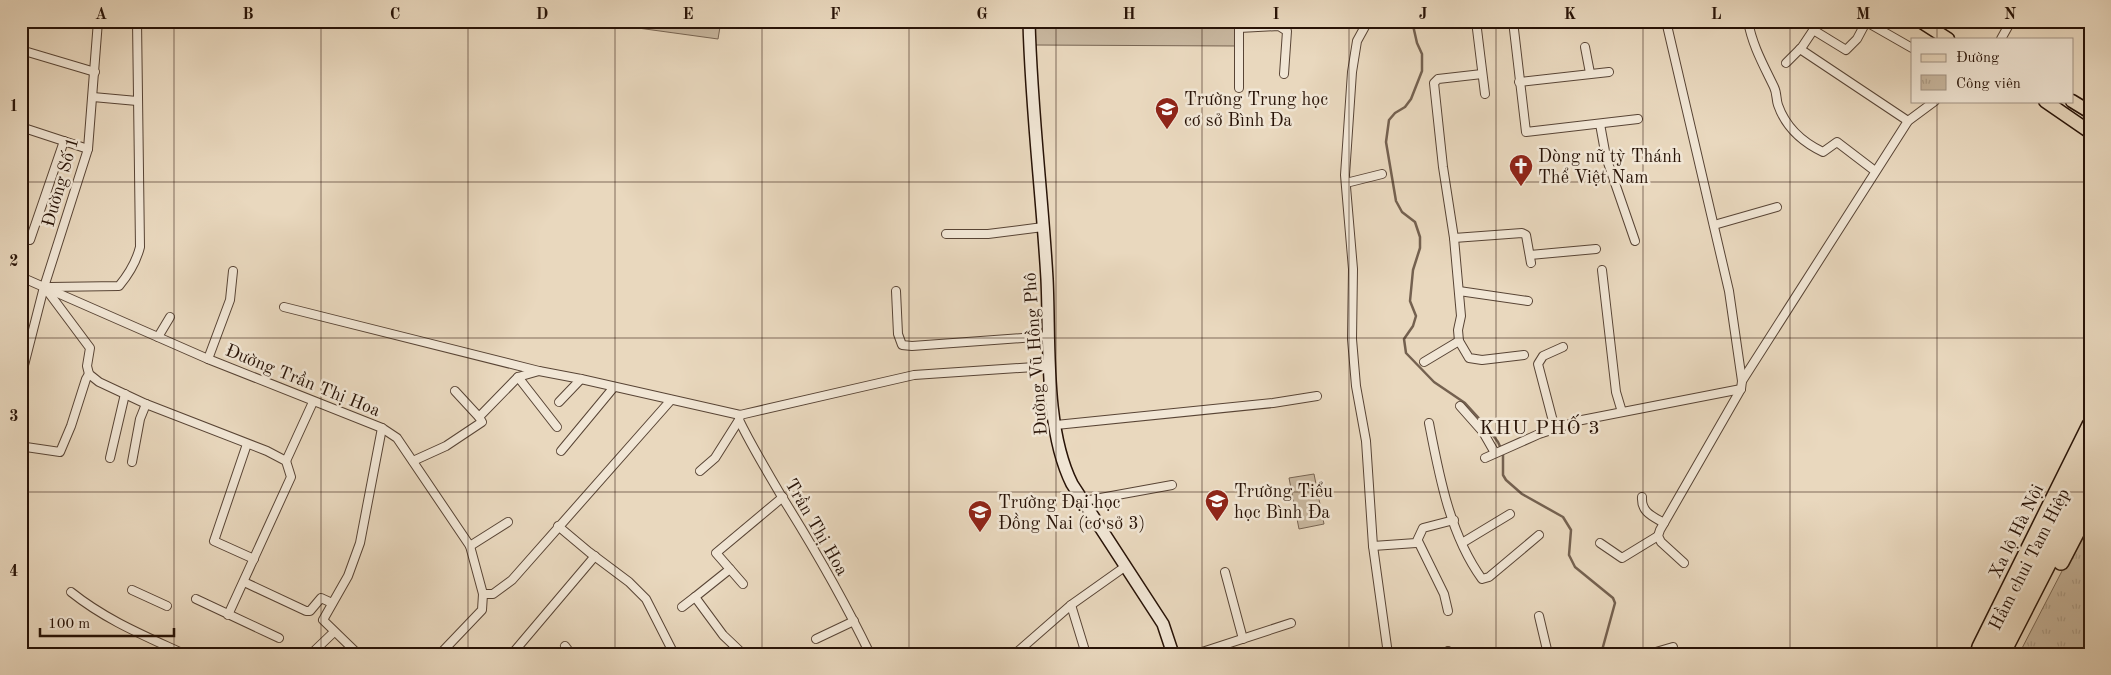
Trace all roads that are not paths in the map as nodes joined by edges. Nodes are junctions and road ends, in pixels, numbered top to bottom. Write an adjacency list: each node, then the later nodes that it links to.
1 (98, 21): 21 (street, Đường Số 1)
2 (137, 21): 30 (street)
3 (1029, 21): 47 (street, Đường Vũ Hồng Phô)
4 (1368, 21): 44 (street)
5 (1476, 21): 25 (street)
6 (1512, 21): 26 (street)
7 (1666, 21): 46 (street)
8 (1748, 21): 42 (street)
9 (1809, 21): 13 (street)
10 (1920, 21): 14 (main road)
11 (2011, 21): 15 (street)
12 (1239, 24): 24 (street); 27 (street)
13 (1814, 29): 17 (street); 18 (street)
14 (1946, 38)
15 (2002, 38)
16 (1585, 47): 23 (street)
17 (1911, 47)
18 (1800, 49): 20 (street); 36 (street)
19 (21, 50): 21 (street)
20 (1786, 63)
21 (95, 72): 29 (street, Đường Số 1)
22 (1609, 72): 23 (street)
23 (1590, 73): 26 (street)
24 (1284, 74)
25 (1482, 74): 28 (street); 49 (street)
26 (1519, 82): 37 (street)
27 (1239, 88)
28 (1485, 94)
29 (93, 97): 30 (street); 41 (street, Đường Số 1)
30 (138, 101): 56 (street)
31 (1934, 102): 36 (street)
32 (2046, 102): 39 (main road)
33 (2074, 102): 34 (main road)
34 (2090, 112)
35 (1638, 119): 37 (street)
36 (1908, 121): 42 (street)
37 (1600, 124): 51 (street)
38 (21, 127): 40 (street)
39 (2090, 132)
40 (64, 141): 41 (street); 50 (street)
41 (88, 149): 56 (street, Đường Số 1)
42 (1875, 171): 75 (street)
43 (1382, 174): 44 (street)
44 (1346, 183): 122 (street)
45 (1777, 207): 46 (street)
46 (1714, 225): 75 (street)
47 (1043, 227): 48 (street); 62 (street, Đường Vũ Hồng Phô)
48 (946, 234)
49 (1454, 238): 52 (street); 58 (street)
50 (30, 240)
51 (1635, 241)
52 (1596, 249)
53 (1602, 270): 85 (street)
54 (233, 271): 67 (street)
55 (21, 277): 56 (street, Đường Trần Thị Hoa)
56 (45, 287): 63 (street, Đường Trần Thị Hoa); 71 (street); 72 (street, Đường Số 1)
57 (896, 291): 62 (street)
58 (1459, 291): 59 (street); 64 (street)
59 (1528, 301)
60 (284, 307): 70 (street)
61 (170, 317): 63 (street)
62 (1049, 336): 69 (street, Đường Vũ Hồng Phô)
63 (158, 337): 67 (street, Đường Trần Thị Hoa)
64 (1459, 341): 66 (street); 68 (street)
65 (1564, 347): 93 (street)
66 (1524, 355)
67 (208, 359): 81 (street, Đường Trần Thị Hoa)
68 (1424, 362)
69 (1049, 366): 87 (street); 89 (street, Đường Vũ Hồng Phô)
70 (539, 371): 73 (street); 74 (street)
71 (89, 374): 78 (street); 95 (street)
72 (21, 377)
73 (518, 377): 86 (street); 91 (street)
74 (582, 379): 76 (street); 82 (street)
75 (1741, 385): 85 (street); 114 (street)
76 (614, 387): 80 (street); 96 (street)
77 (455, 391): 86 (street)
78 (125, 394): 83 (street); 99 (street)
79 (1317, 396): 89 (street)
80 (671, 400): 87 (street); 115 (street)
81 (314, 402): 92 (street, Đường Trần Thị Hoa); 101 (street)
82 (559, 402)
83 (146, 404): 94 (street); 103 (street)
84 (1460, 406): 97 (street)
85 (1622, 412): 93 (street)
86 (479, 416): 102 (street)
87 (739, 418): 104 (street); 107 (street, Trần Thị Hoa)
88 (1429, 423): 112 (street)
89 (1056, 425): 109 (street, Đường Vũ Hồng Phô)
90 (2090, 425): 167 (highway, Xa lộ Hà Nội)
91 (557, 427)
92 (382, 428): 102 (street, Đường Trần Thị Hoa); 136 (street)
93 (1555, 428): 97 (street)
94 (247, 444): 101 (street); 124 (street)
95 (26, 447)
96 (561, 451)
97 (1495, 453): 100 (street)
98 (2090, 456): 168 (highway, Hầm chui Tam Hiệp)
99 (110, 458)
100 (1485, 458)
101 (286, 461): 124 (street)
102 (413, 461): 121 (street, Đường Trần Thị Hoa)
103 (132, 462)
104 (700, 471)
105 (2090, 482): 169 (highway, Hầm chui Tam Hiệp)
106 (1172, 485): 109 (street)
107 (783, 497): 127 (street); 143 (street, Trần Thị Hoa)
108 (1642, 497): 114 (street)
109 (1084, 501): 126 (street, Đường Vũ Hồng Phô)
110 (2090, 506): 170 (highway)
111 (1510, 514): 119 (street)
112 (1454, 520): 118 (street); 119 (street)
113 (508, 522): 121 (street)
114 (1664, 523): 117 (street)
115 (558, 526): 123 (street); 133 (street)
116 (1539, 535): 119 (street)
117 (1658, 536): 120 (street); 125 (street)
118 (1418, 541): 122 (street); 140 (street)
119 (1462, 543)
120 (1600, 543)
121 (470, 546): 133 (street, Đường Trần Thị Hoa)
122 (1373, 546): 164 (street)
123 (596, 556): 155 (street); 157 (street)
124 (254, 560): 129 (street)
125 (1684, 563)
126 (1126, 566): 137 (street); 162 (street, Đường Vũ Hồng Phô)
127 (730, 569): 130 (street); 134 (street)
128 (1225, 572): 148 (street)
129 (244, 582): 136 (street); 141 (street)
130 (743, 584)
131 (132, 590): 138 (street)
132 (71, 592): 151 (street)
133 (483, 594): 154 (street)
134 (695, 597): 139 (street); 158 (street)
135 (196, 599): 141 (street)
136 (332, 604): 145 (street)
137 (1071, 605): 160 (street); 161 (street)
138 (167, 606)
139 (682, 607)
140 (1448, 611)
141 (228, 615): 146 (street)
142 (1539, 616): 165 (street)
143 (854, 621): 147 (street); 159 (street, Trần Thị Hoa)
144 (1291, 623): 148 (street)
145 (334, 632): 152 (street); 153 (street)
146 (278, 638)
147 (816, 639)
148 (1243, 639): 163 (street)
149 (565, 646): 156 (street)
150 (1673, 647): 166 (street)
151 (184, 654)
152 (311, 654)
153 (358, 654)
154 (440, 654)
155 (512, 654)
156 (571, 654)
157 (674, 654)
158 (743, 654)
159 (870, 654)
160 (1015, 654)
161 (1086, 654)
162 (1173, 654)
163 (1196, 654)
164 (1388, 654)
165 (1548, 654)
166 (1649, 654)
167 (1978, 654)
168 (1987, 654)
169 (2002, 654)
170 (2012, 654)

